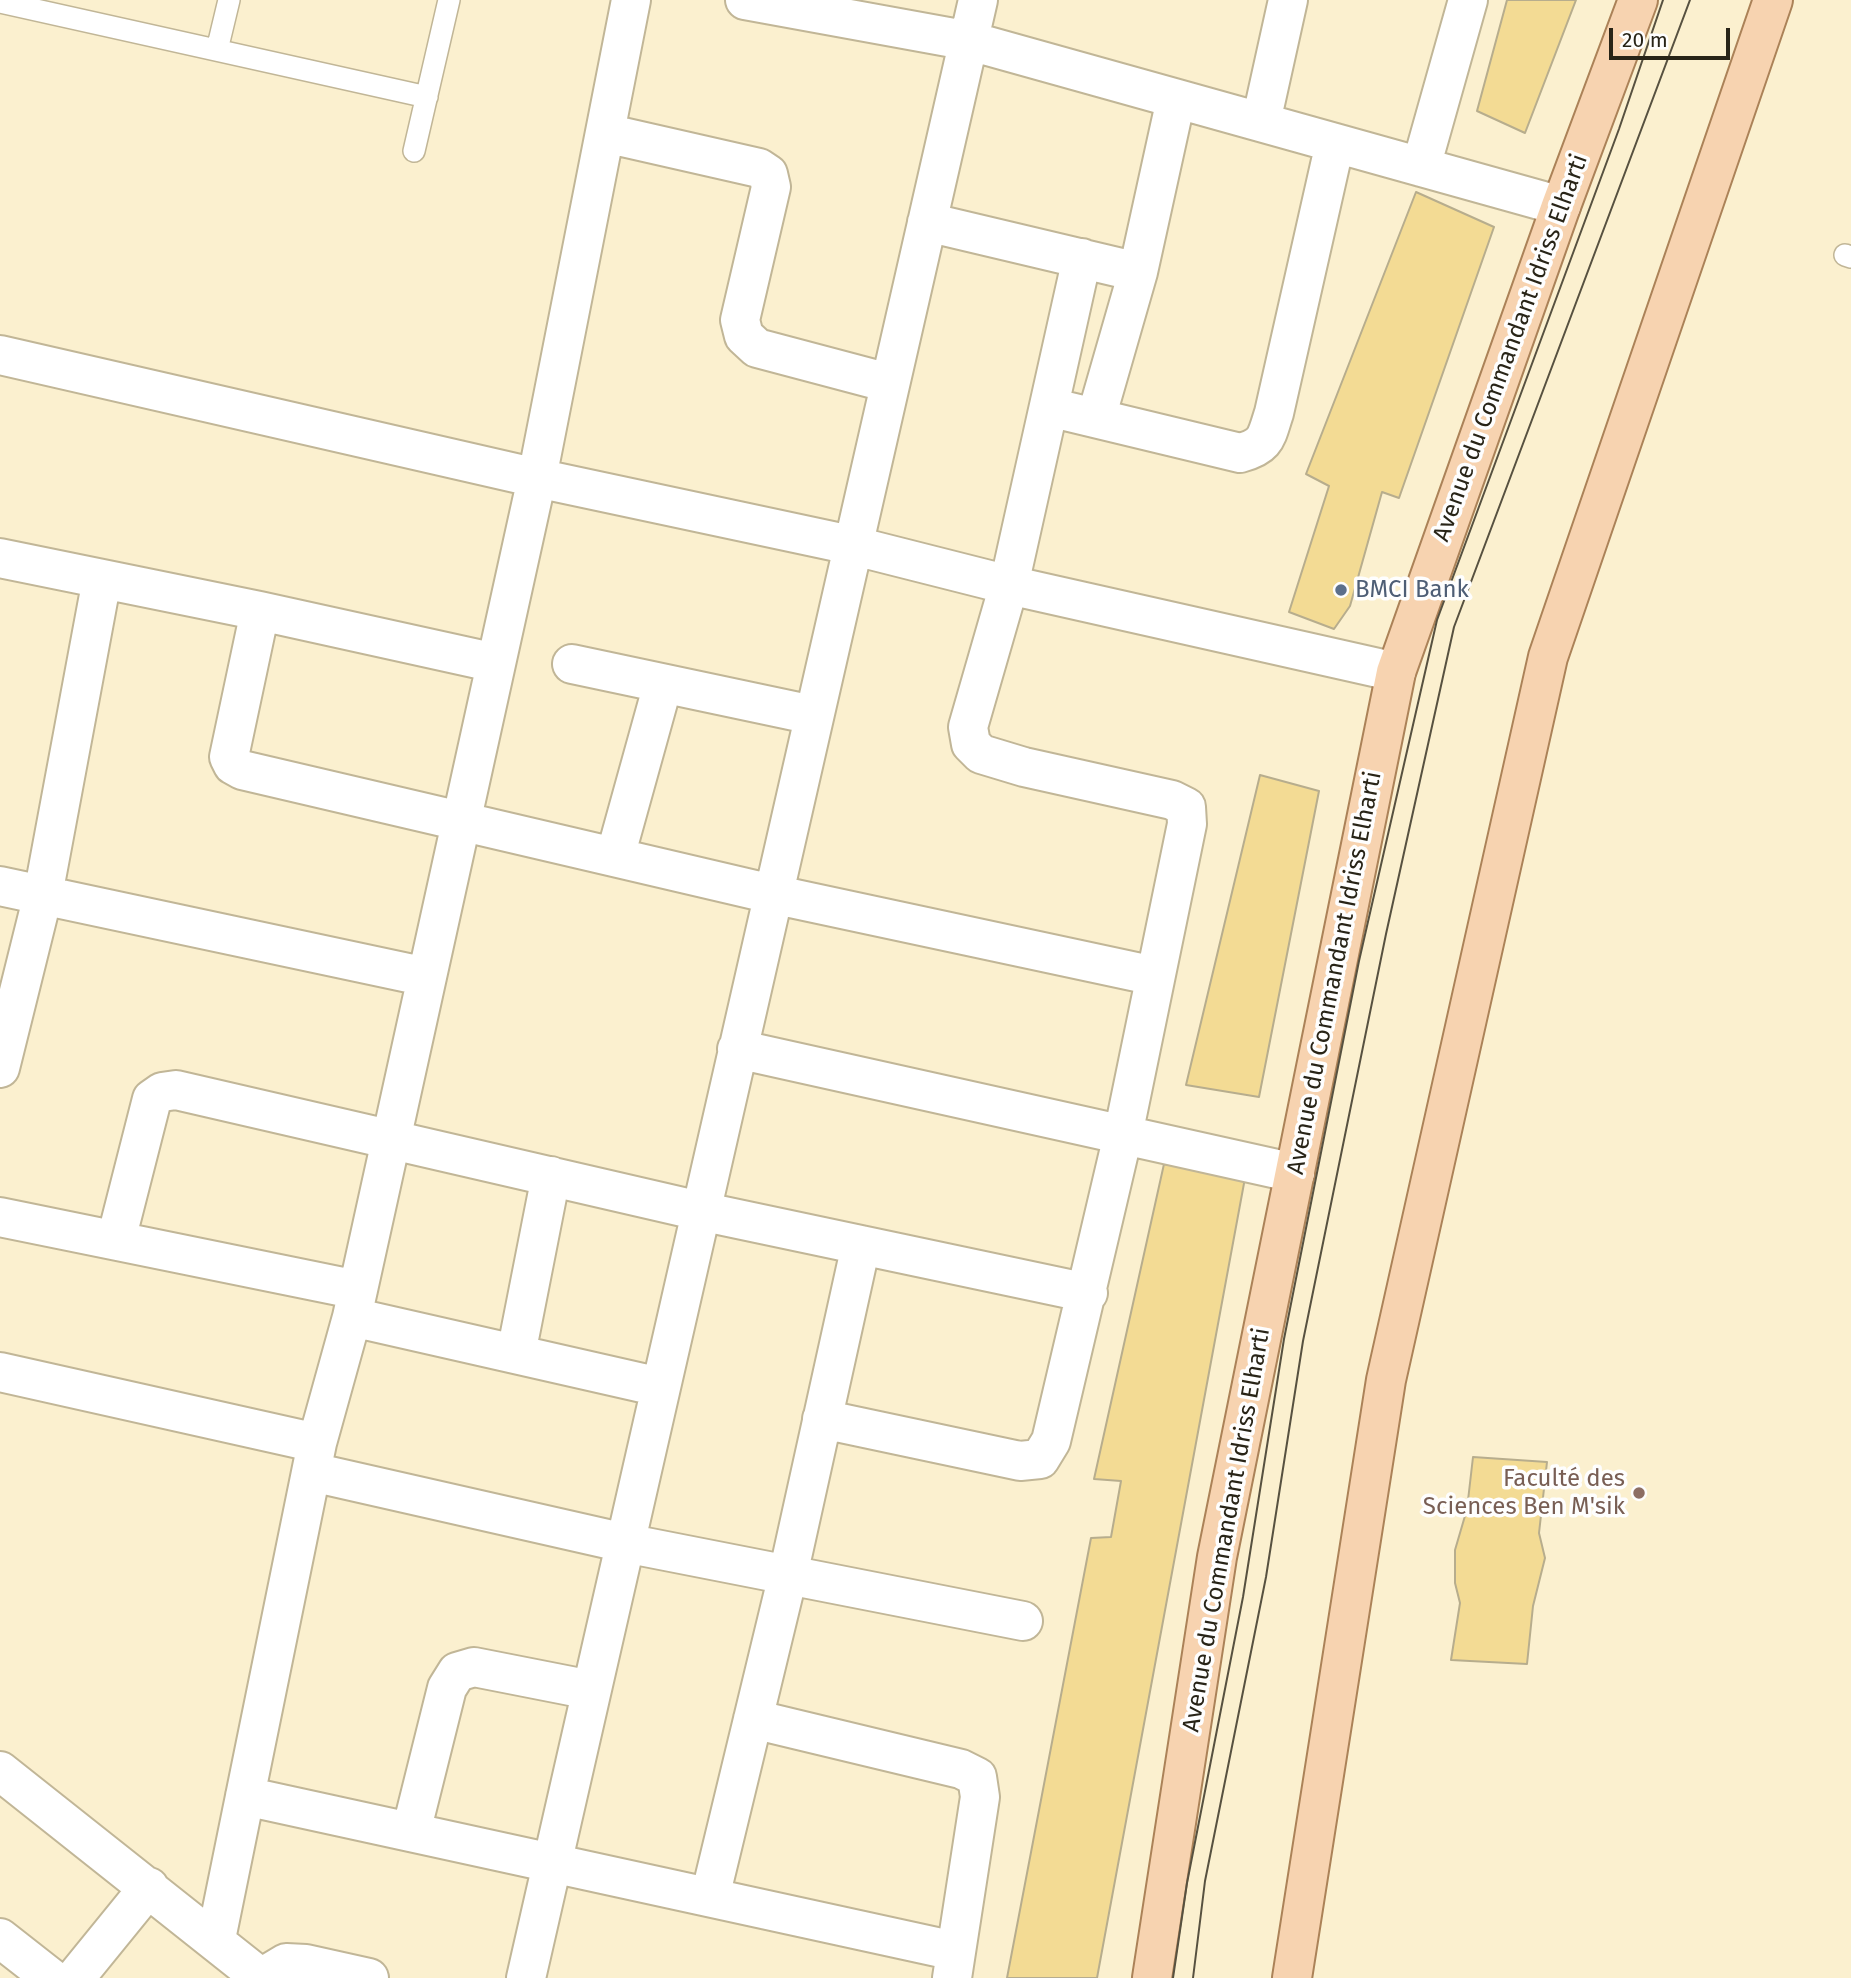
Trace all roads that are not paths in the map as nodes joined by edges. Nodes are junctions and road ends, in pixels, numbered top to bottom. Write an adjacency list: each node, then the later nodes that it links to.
1 (229, 0): 12 (lane)
2 (449, 0): 13 (lane)
3 (631, 0): 16 (street)
4 (746, 0): 11 (street)
5 (978, 0): 11 (street)
6 (1288, 0): 15 (street)
7 (1468, 0): 19 (street)
8 (1638, 0): 20 (main road, Avenue du Commandant Idriss Elharti)
9 (1773, 0): 83 (main road)
10 (0, 2): 12 (lane)
11 (970, 41): 14 (street); 21 (street)
12 (217, 50): 13 (lane)
13 (427, 97): 18 (lane)
14 (1176, 99): 15 (street); 23 (street)
15 (1261, 122): 17 (street)
16 (605, 133): 25 (street); 28 (street)
17 (1335, 143): 19 (street); 27 (street)
18 (414, 152)
19 (1422, 167): 20 (street)
20 (1561, 206): 36 (main road, Avenue du Commandant Idriss Elharti)
21 (927, 222): 22 (street); 25 (street)
22 (1082, 258): 23 (street); 26 (street)
23 (1138, 272): 27 (street)
24 (0, 355): 28 (street)
25 (889, 383): 29 (street)
26 (1049, 407): 27 (street); 32 (street)
27 (1096, 418)
28 (537, 478): 29 (street); 34 (street)
29 (851, 545): 32 (street); 38 (street)
30 (0, 558): 31 (street)
31 (102, 579): 33 (street); 43 (street)
32 (1009, 585): 36 (street); 44 (street)
33 (260, 611): 34 (street); 39 (street)
34 (496, 663): 39 (street)
35 (572, 664): 37 (street)
36 (1396, 672): 50 (main road, Avenue du Commandant Idriss Elharti)
37 (663, 684): 38 (street); 40 (street)
38 (813, 715): 42 (street)
39 (461, 822): 40 (street); 45 (street)
40 (615, 857): 42 (street)
41 (0, 886): 43 (street)
42 (772, 894): 44 (street); 46 (street)
43 (43, 895): 45 (street); 47 (street)
44 (1155, 976): 48 (street)
45 (427, 977): 49 (street)
46 (737, 1049): 48 (street); 52 (street)
47 (0, 1068)
48 (1123, 1135): 50 (street); 56 (street)
49 (392, 1137): 51 (street); 54 (street); 57 (street)
50 (1295, 1173): 82 (main road, Avenue du Commandant Idriss Elharti)
51 (551, 1176): 52 (street); 58 (street)
52 (701, 1211): 55 (street); 60 (street)
53 (0, 1217): 54 (street)
54 (116, 1240): 57 (street)
55 (861, 1245): 56 (street); 61 (street)
56 (1088, 1293): 61 (street)
57 (355, 1303): 58 (street); 62 (street)
58 (516, 1354): 60 (street)
59 (0, 1372): 62 (street)
60 (660, 1387): 63 (street)
61 (822, 1419): 64 (street)
62 (314, 1457): 63 (street); 69 (street)
63 (625, 1543): 64 (street); 66 (street)
64 (788, 1575): 65 (street); 67 (street)
65 (1023, 1621)
66 (591, 1690): 70 (street); 71 (street)
67 (753, 1719): 73 (street); 76 (street)
68 (0, 1770): 72 (street)
69 (245, 1796): 70 (street); 75 (street)
70 (411, 1832): 71 (street)
71 (552, 1863): 73 (street); 81 (street)
72 (149, 1887): 75 (street); 78 (street)
73 (710, 1897): 76 (street)
74 (0, 1938): 77 (street)
75 (216, 1940): 79 (street)
76 (953, 1965)
77 (51, 1978)
78 (75, 1978)
79 (261, 1978): 80 (street)
80 (369, 1978)
81 (526, 1978)
82 (1152, 1978)
83 (1292, 1978)

